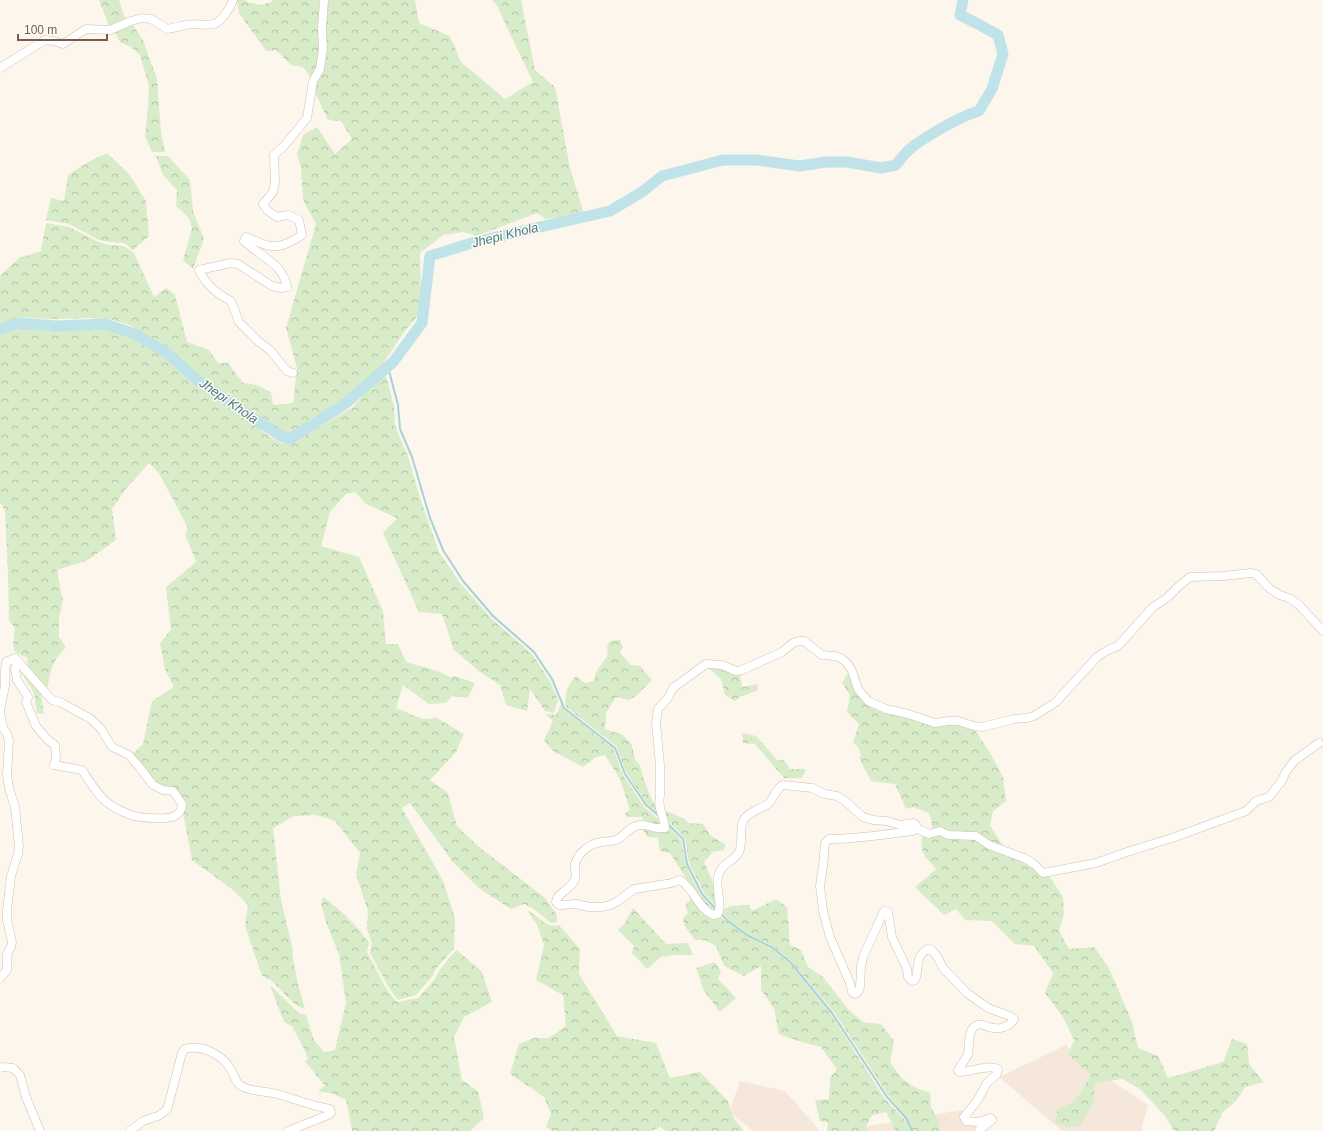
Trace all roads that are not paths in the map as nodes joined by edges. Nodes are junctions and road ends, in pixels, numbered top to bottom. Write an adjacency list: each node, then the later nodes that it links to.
1 (233, 0): 3 (street)
2 (324, 0): 4 (street)
3 (0, 68)
4 (293, 373)
5 (1323, 631): 9 (street)
6 (13, 659): 6 (street); 7 (street)
7 (0, 711): 10 (street)
8 (1319, 743): 9 (street)
9 (916, 828): 15 (street)
10 (0, 978)
11 (0, 1068): 12 (street)
12 (40, 1131)
13 (130, 1131): 14 (street)
14 (288, 1131)
15 (979, 1131)

